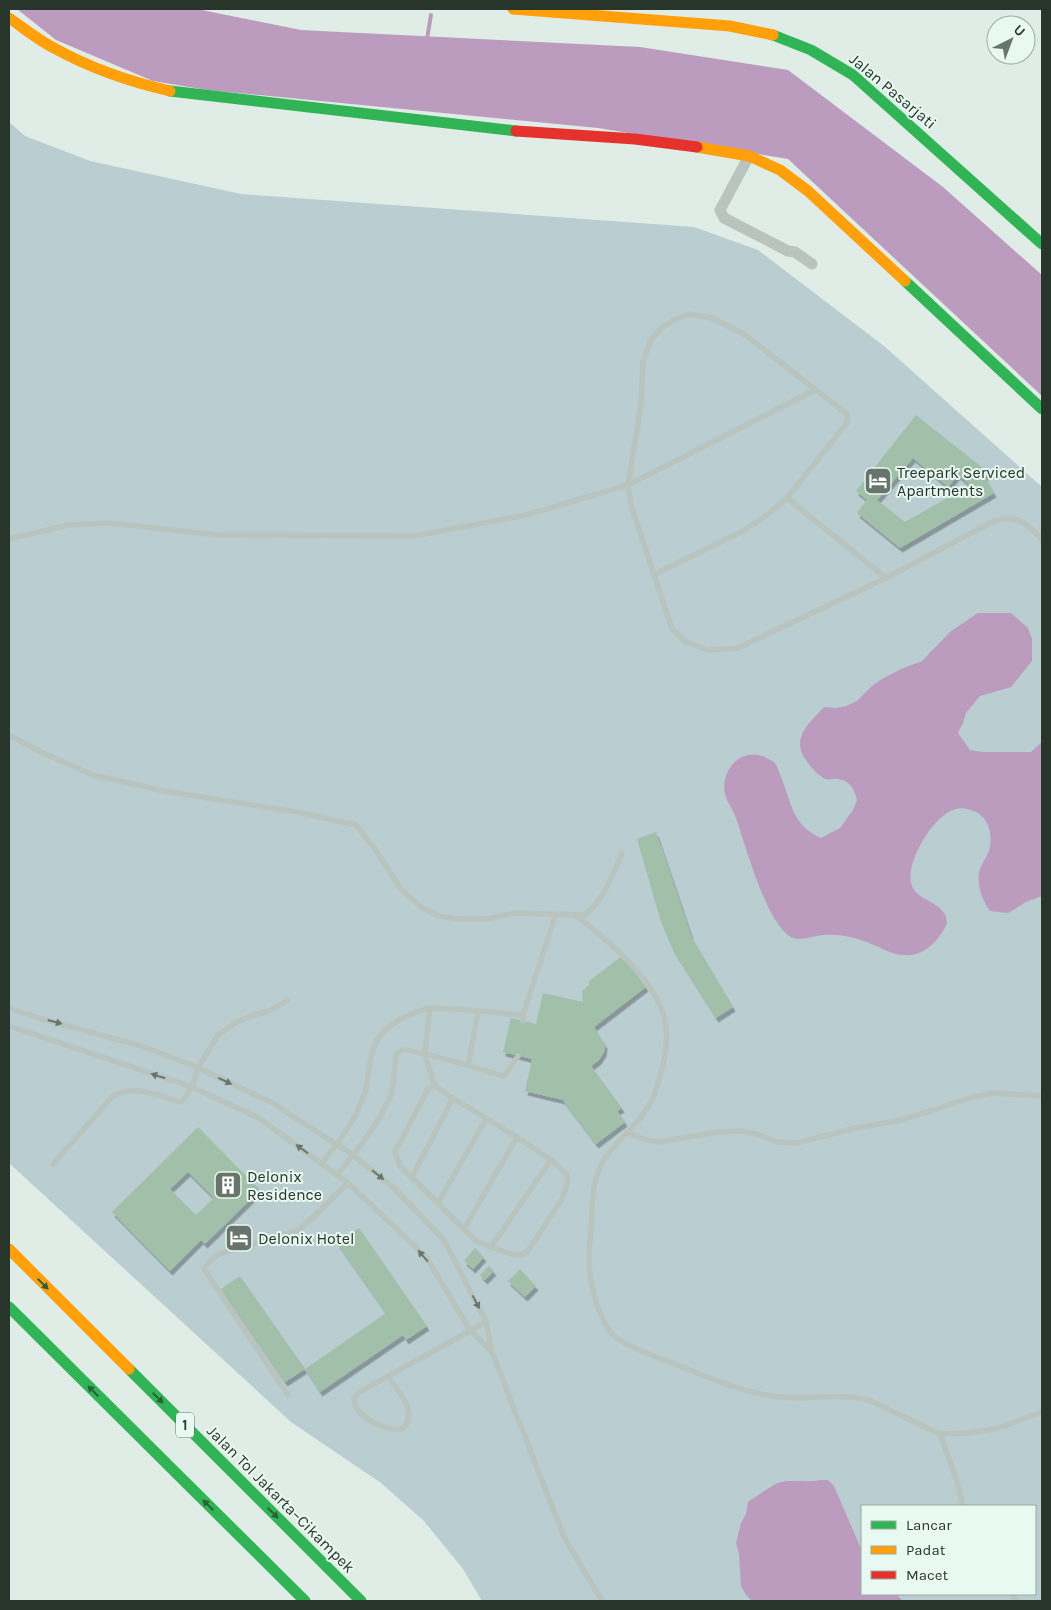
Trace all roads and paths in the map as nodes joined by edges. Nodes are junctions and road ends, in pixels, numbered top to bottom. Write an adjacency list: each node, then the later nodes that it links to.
1 (513, 9): 2 (main road, Jalan Pasarjati)
2 (614, 12): 5 (main road, Jalan Pasarjati)
3 (9, 18): 4 (main road)
4 (749, 156): 6 (street); 8 (main road)
5 (1042, 244)
6 (812, 264)
7 (815, 390): 9 (lane); 9 (lane); 10 (lane)
8 (1042, 409)
9 (628, 485): 11 (lane); 13 (lane)
10 (787, 498): 13 (lane); 14 (lane)
11 (9, 539)
12 (1042, 539): 14 (lane)
13 (653, 576): 14 (lane)
14 (886, 578)
15 (9, 735): 17 (lane)
16 (622, 853): 18 (lane)
17 (556, 914): 18 (lane); 22 (lane)
18 (576, 916): 33 (lane)
19 (287, 1001): 27 (lane)
20 (9, 1008): 27 (lane, one-way to 27)
21 (430, 1008): 22 (lane); 24 (lane); 35 (lane)
22 (478, 1012): 26 (lane)
23 (9, 1026): 29 (lane, one-way to 23)
24 (424, 1054): 26 (lane); 28 (lane); 36 (lane)
25 (518, 1056): 26 (lane)
26 (468, 1066)
27 (198, 1068): 29 (lane); 35 (lane, one-way to 35)
28 (434, 1085): 31 (lane); 41 (lane)
29 (192, 1087): 38 (lane); 39 (lane, one-way to 29)
30 (1042, 1096): 33 (lane)
31 (453, 1098): 32 (lane); 41 (lane)
32 (486, 1119): 34 (lane); 43 (lane)
33 (627, 1133): 54 (lane)
34 (516, 1137): 37 (lane); 44 (lane)
35 (337, 1144): 36 (lane); 39 (lane)
36 (354, 1155): 40 (lane); 48 (lane, one-way to 48)
37 (551, 1160): 45 (lane); 45 (lane)
38 (53, 1164)
39 (322, 1164): 40 (lane)
40 (337, 1175): 42 (lane)
41 (412, 1177): 43 (lane)
42 (348, 1183): 49 (lane, one-way to 42); 52 (lane)
43 (438, 1203): 44 (lane)
44 (464, 1229): 45 (lane)
45 (491, 1247)
46 (9, 1249): 57 (main road, Jalan Tol Jakarta–Cikampek / 1, one-way to 57)
47 (9, 1307): 56 (main road, one-way to 47)
48 (486, 1322): 49 (lane); 50 (lane)
49 (470, 1330): 50 (lane); 51 (lane)
50 (492, 1352): 58 (lane)
51 (388, 1377): 51 (lane)
52 (288, 1395)
53 (1042, 1412): 54 (lane)
54 (940, 1434): 55 (lane)
55 (963, 1505)
56 (305, 1601)
57 (361, 1601)
58 (602, 1601)

